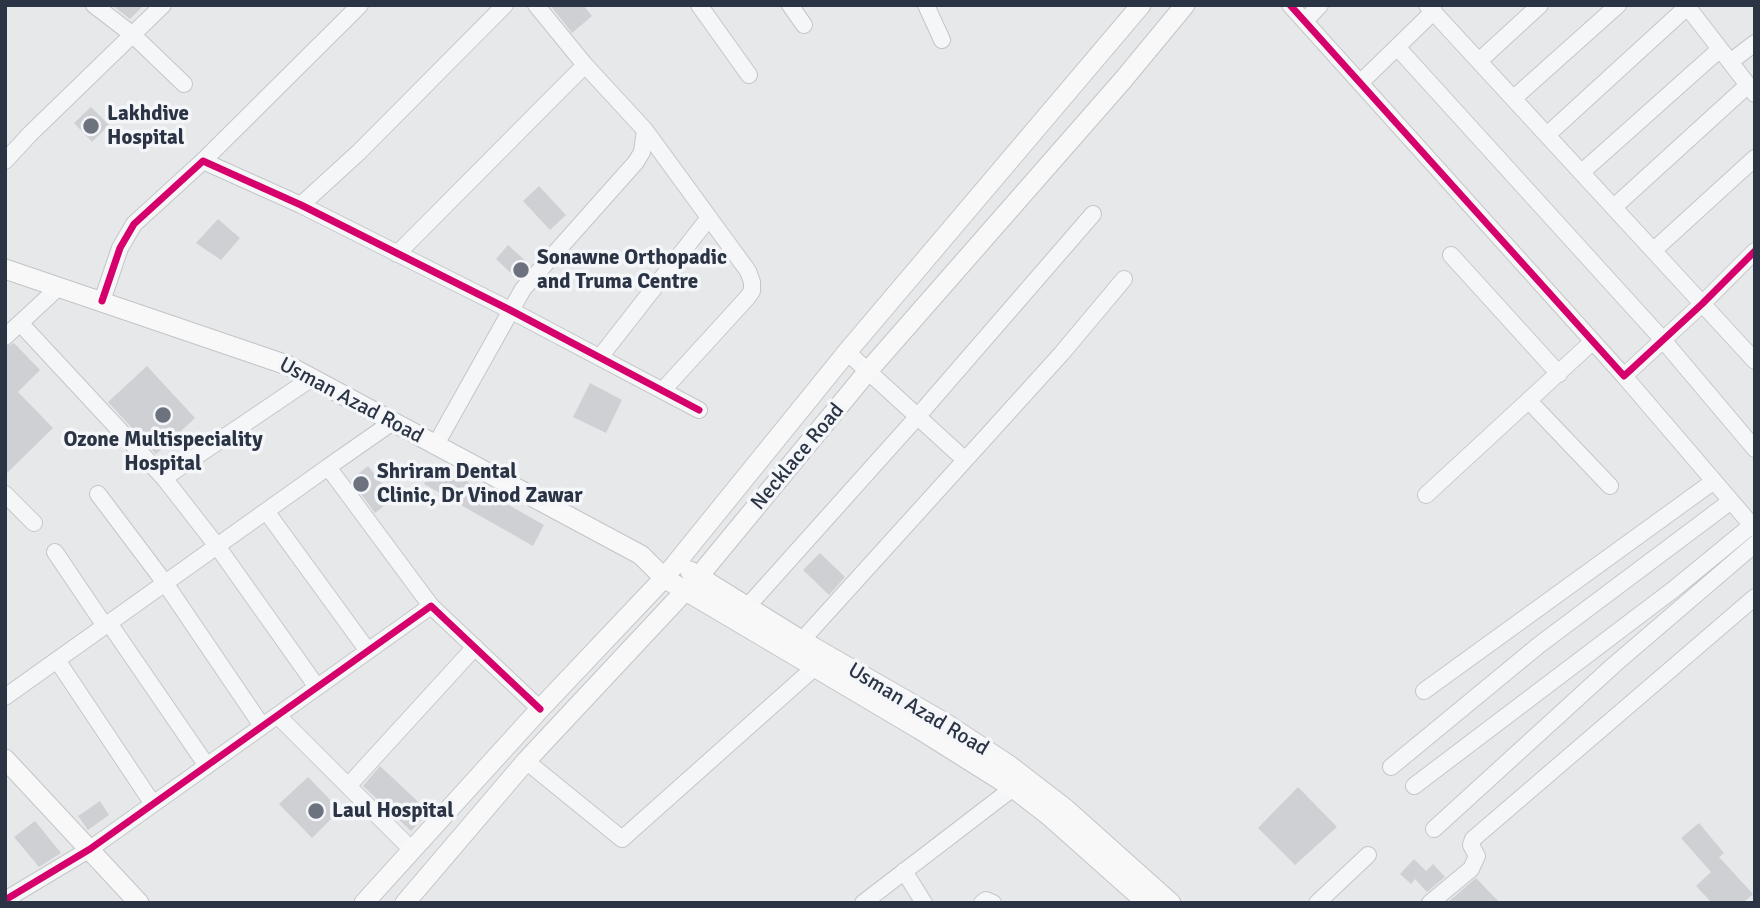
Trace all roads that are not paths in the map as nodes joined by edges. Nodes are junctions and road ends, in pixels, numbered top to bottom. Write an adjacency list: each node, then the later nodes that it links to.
1 (94, 5): 19 (street)
2 (163, 5): 19 (street)
3 (360, 5): 34 (street)
4 (505, 5): 37 (street)
5 (536, 5): 25 (street)
6 (699, 5): 26 (street)
7 (790, 5): 18 (street)
8 (926, 5): 20 (street)
9 (1141, 5): 55 (main road, Necklace Road)
10 (1185, 5): 58 (main road, Necklace Road)
11 (1290, 5): 17 (street)
12 (1320, 5): 17 (street)
13 (1540, 5): 24 (street)
14 (1618, 5): 30 (street)
15 (1687, 6): 23 (street); 32 (street)
16 (1432, 8): 22 (street); 24 (street)
17 (1305, 21): 27 (street)
18 (804, 26)
19 (133, 34): 28 (street); 35 (street)
20 (942, 40)
21 (1755, 43): 23 (street)
22 (1397, 47): 27 (street); 53 (street)
23 (1725, 55): 29 (street); 36 (street)
24 (1479, 61): 30 (street)
25 (586, 65): 31 (street); 43 (street)
26 (749, 75)
27 (1360, 83): 54 (street)
28 (184, 84)
29 (1751, 90): 38 (street)
30 (1514, 98): 32 (street)
31 (645, 130): 40 (street); 50 (street)
32 (1547, 135): 36 (street)
33 (1755, 158): 41 (street)
34 (203, 160): 37 (street); 48 (street)
35 (5, 161)
36 (1582, 172): 38 (street)
37 (300, 205): 43 (street)
38 (1614, 207): 41 (street)
39 (1093, 214): 65 (street)
40 (708, 219): 56 (street); 62 (street)
41 (1654, 250): 49 (street)
42 (1755, 251): 49 (street)
43 (397, 254): 50 (street)
44 (1451, 255): 59 (street)
45 (5, 269): 47 (main road, Usman Azad Road)
46 (1124, 279): 69 (street)
47 (59, 287): 48 (main road, Usman Azad Road); 51 (street)
48 (102, 301): 61 (main road, Usman Azad Road)
49 (1702, 303): 53 (street); 57 (street)
50 (510, 310): 56 (street); 67 (street)
51 (20, 323): 52 (street); 71 (street)
52 (5, 337)
53 (1662, 340): 60 (street); 68 (street)
54 (1592, 342): 59 (street); 60 (street)
55 (847, 352): 58 (street); 85 (main road, Necklace Road)
56 (600, 357): 62 (street)
57 (1754, 360)
58 (868, 371): 65 (street); 86 (main road, Necklace Road)
59 (1559, 374): 63 (street)
60 (1624, 376): 72 (street)
61 (312, 378): 66 (main road, Usman Azad Road); 71 (street)
62 (663, 390): 64 (street)
63 (1528, 401): 73 (street); 76 (street)
64 (699, 410)
65 (918, 416): 69 (street); 92 (street)
66 (394, 421): 67 (main road, Usman Azad Road); 70 (street)
67 (435, 446): 84 (main road, Usman Azad Road)
68 (1755, 449)
69 (964, 459): 95 (street)
70 (328, 467): 78 (street); 91 (street)
71 (164, 478): 82 (street)
72 (1714, 481): 77 (street); 100 (street)
73 (1610, 486)
74 (5, 494): 79 (street)
75 (98, 494): 88 (street)
76 (1426, 495)
77 (1731, 501): 80 (street); 108 (street)
78 (266, 511): 82 (street); 96 (street)
79 (34, 523)
80 (1753, 527): 110 (street)
81 (1755, 544): 113 (street)
82 (217, 546): 88 (street); 99 (street)
83 (55, 552): 93 (street)
84 (641, 555): 85 (main road, Usman Azad Road); 87 (main road, Usman Azad Road)
85 (677, 562): 86 (main road, Usman Azad Road); 87 (main road, Necklace Road)
86 (699, 576): 89 (main road, Necklace Road); 92 (main road, Usman Azad Road)
87 (664, 578): 89 (main road, Usman Azad Road); 102 (main road, Necklace Road)
88 (165, 583): 93 (street); 104 (street)
89 (685, 591): 95 (main road, Usman Azad Road); 106 (main road, Necklace Road)
90 (1755, 597): 129 (street)
91 (431, 606): 94 (street); 96 (street)
92 (747, 607): 95 (main road, Usman Azad Road)
93 (107, 624): 97 (street); 107 (street)
94 (475, 647): 102 (street); 109 (street)
95 (796, 647): 98 (main road, Usman Azad Road); 127 (main road, Usman Azad Road)
96 (368, 651): 99 (street)
97 (57, 660): 101 (street); 112 (street)
98 (814, 668): 106 (street); 111 (main road, Usman Azad Road)
99 (317, 687): 103 (street)
100 (1424, 691)
101 (5, 697)
102 (540, 709): 115 (main road, Necklace Road)
103 (278, 716): 104 (street); 109 (street)
104 (262, 726): 107 (street)
105 (5, 759): 114 (main road)
106 (526, 761): 121 (main road, Necklace Road)
107 (207, 766): 112 (street)
108 (1391, 767)
109 (348, 786): 115 (street)
110 (1414, 786)
111 (1013, 788): 117 (street); 126 (main road, Usman Azad Road)
112 (153, 804): 114 (street)
113 (1434, 829)
114 (90, 849): 118 (street); 119 (main road)
115 (412, 850): 120 (main road, Necklace Road)
116 (1368, 855): 128 (street)
117 (904, 871): 122 (street); 123 (street)
118 (7, 896)
119 (138, 903)
120 (364, 903)
121 (405, 903)
122 (863, 903)
123 (924, 903)
124 (982, 903): 125 (street)
125 (993, 903)
126 (1147, 903)
127 (1171, 903)
128 (1317, 903)
129 (1430, 903)

